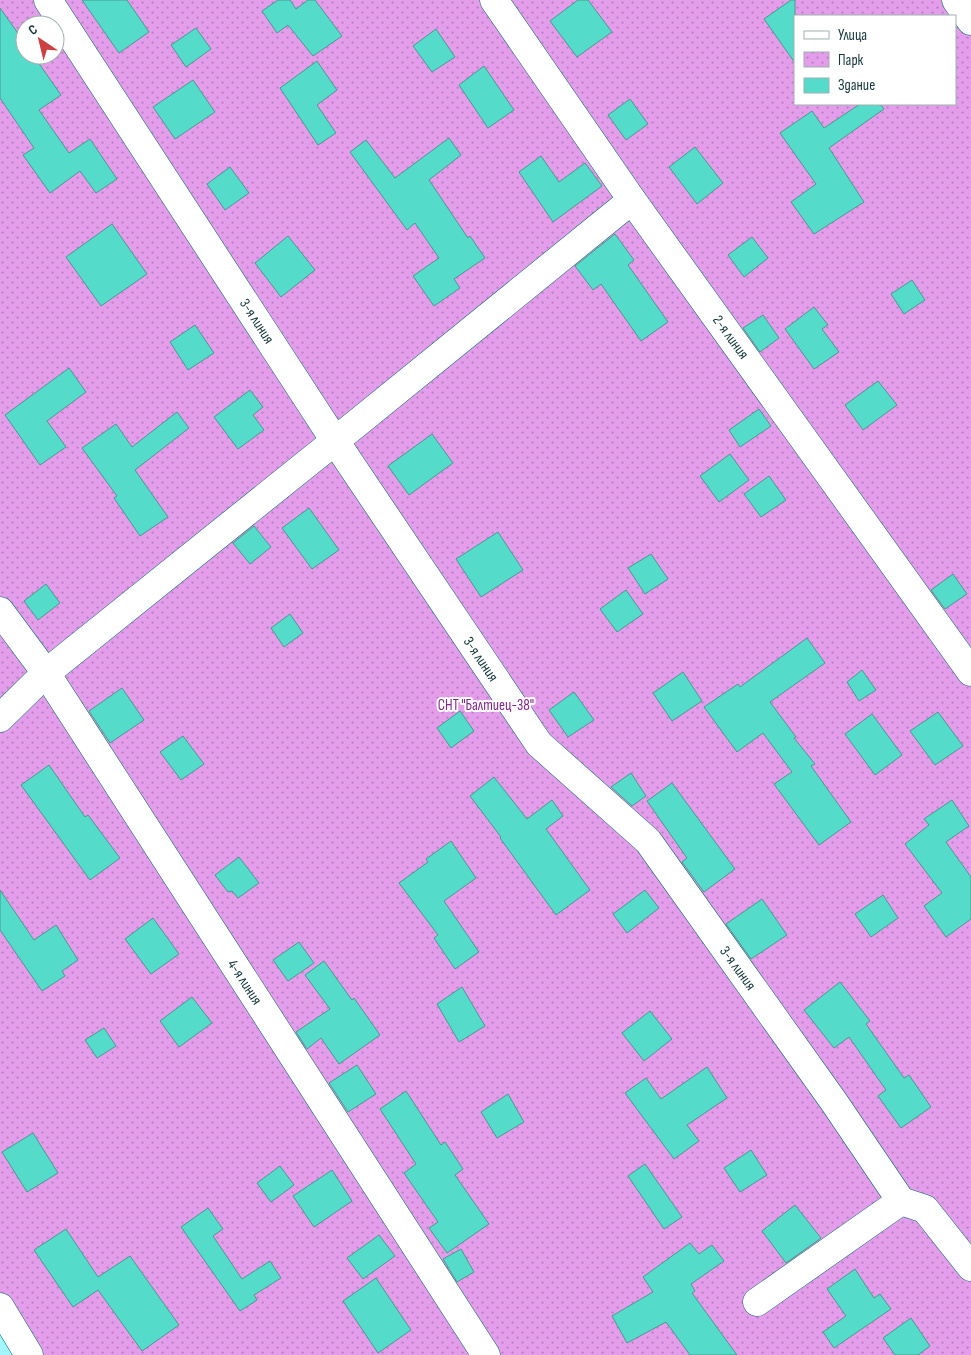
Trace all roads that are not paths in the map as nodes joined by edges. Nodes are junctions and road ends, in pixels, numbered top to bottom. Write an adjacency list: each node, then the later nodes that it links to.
1 (48, 0): 6 (street, 3-я линия)
2 (494, 0): 5 (street, 2-я линия)
3 (956, 0): 4 (street)
4 (971, 21)
5 (632, 200): 6 (street); 8 (street, 2-я линия)
6 (335, 441): 9 (street); 11 (street, 3-я линия)
7 (0, 611): 9 (street, 4-я линия)
8 (971, 672)
9 (46, 673): 10 (street); 16 (street, 4-я линия)
10 (0, 718)
11 (901, 1201): 12 (street); 13 (street)
12 (971, 1267)
13 (757, 1302)
14 (0, 1307): 15 (street)
15 (30, 1355)
16 (486, 1355)

